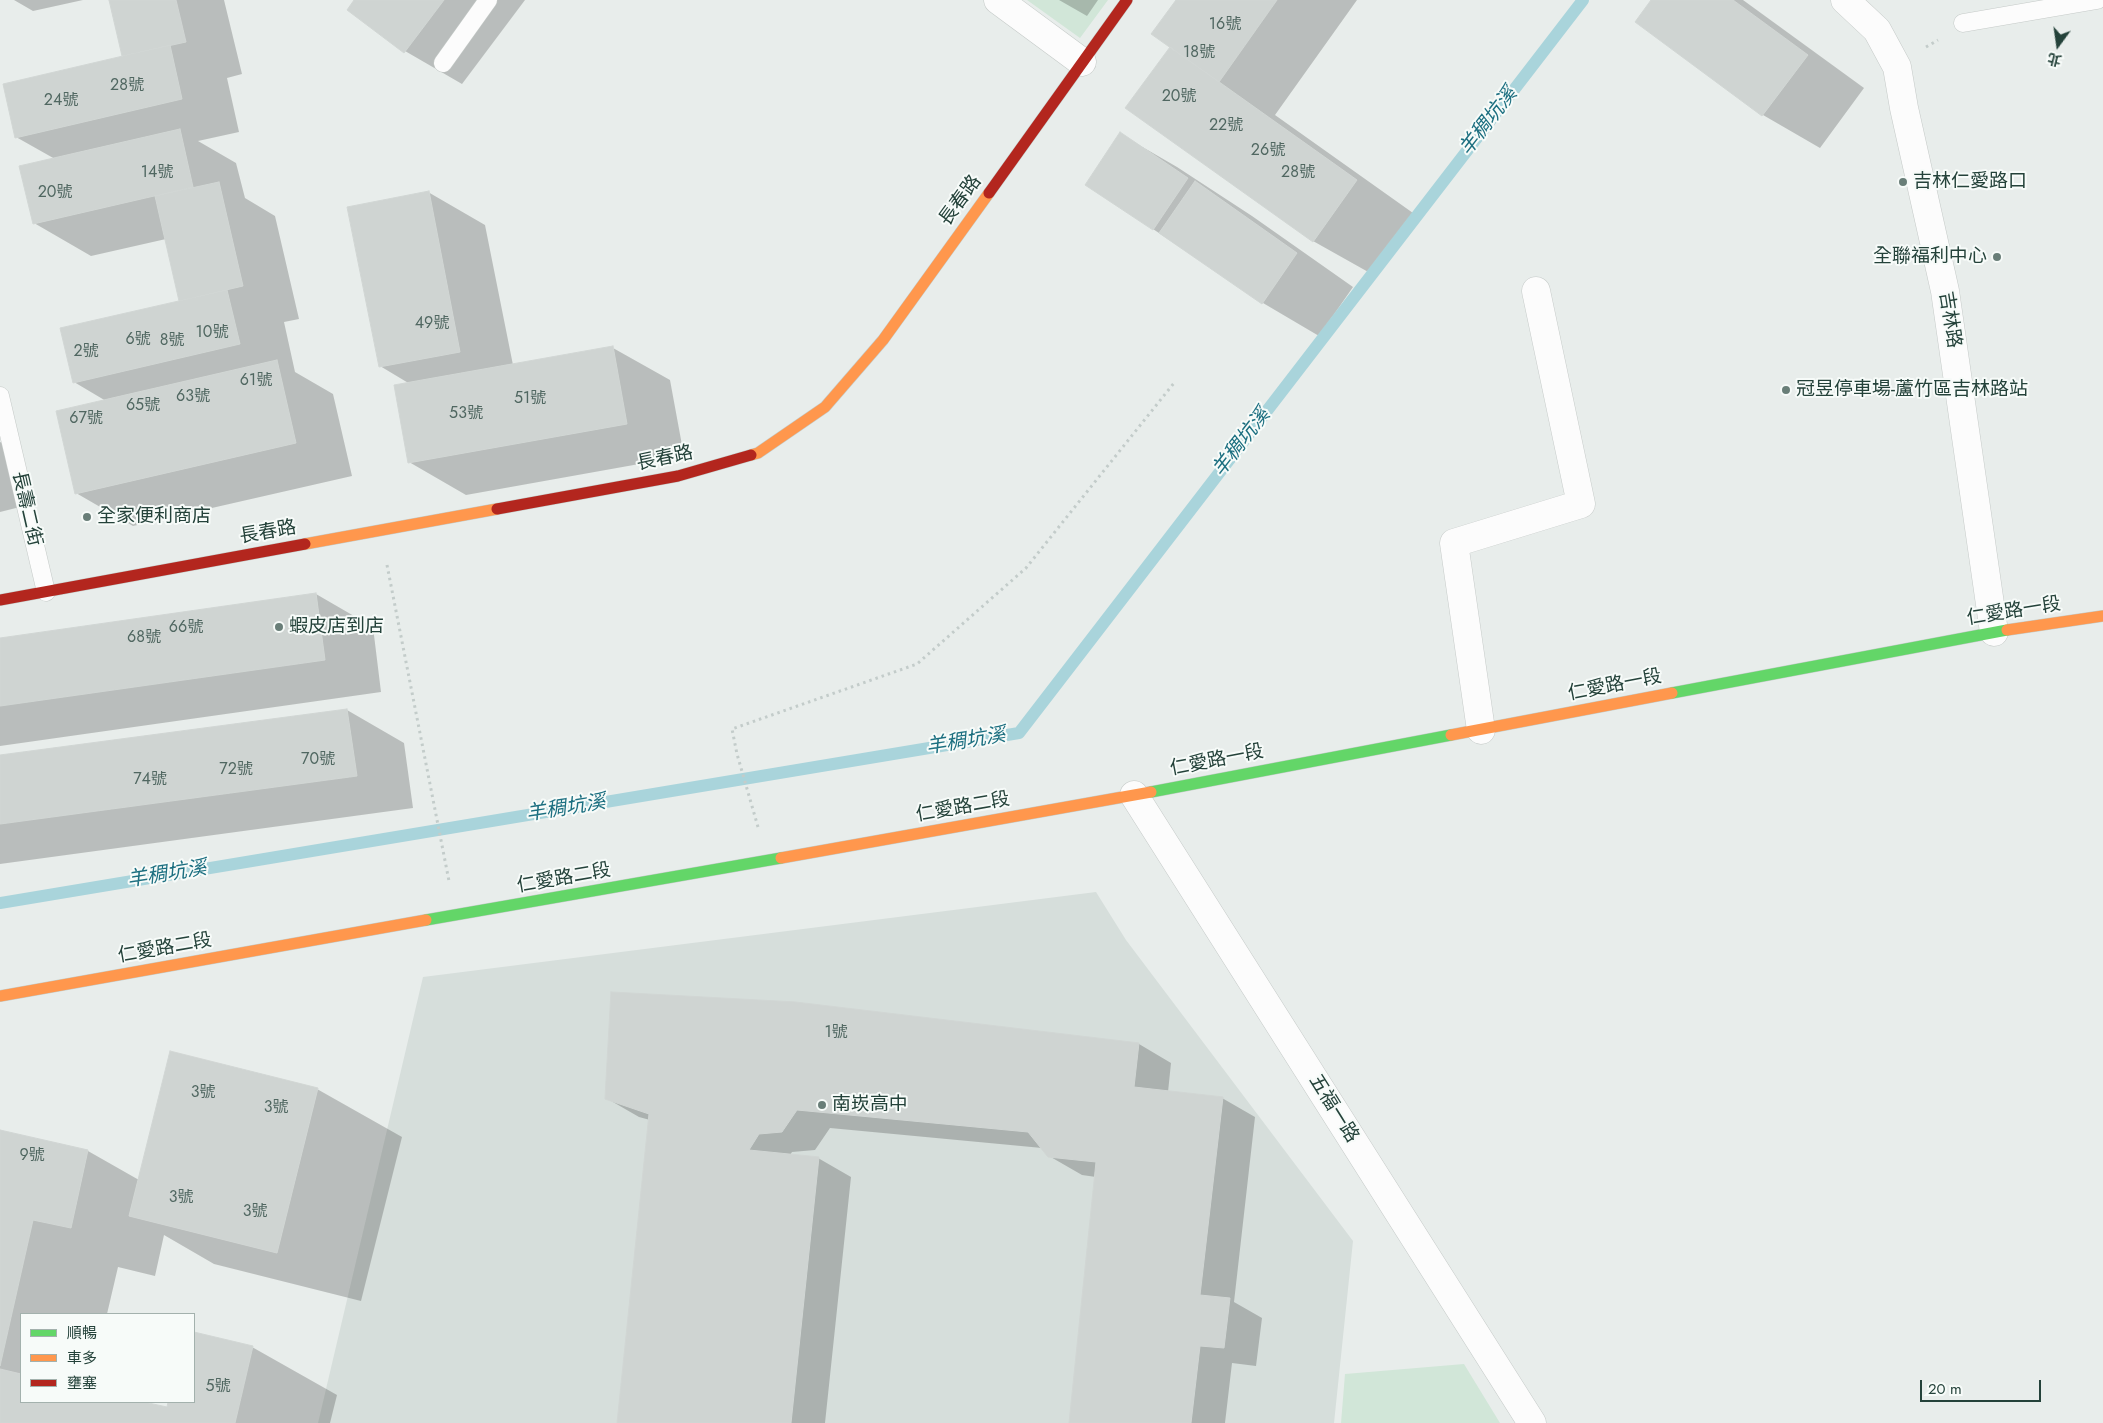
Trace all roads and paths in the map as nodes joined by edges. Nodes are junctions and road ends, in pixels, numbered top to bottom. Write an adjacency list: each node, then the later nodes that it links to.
1 (488, 0): 8 (lane)
2 (998, 0): 7 (street)
3 (1127, 0): 7 (street, 長春路)
4 (1845, 0): 9 (street, 吉林路)
5 (2097, 0): 6 (lane)
6 (1963, 23): 9 (path)
7 (1082, 62): 13 (street, 長春路)
8 (443, 63)
9 (1897, 67): 17 (street, 吉林路)
10 (1536, 291): 18 (street)
11 (1174, 383): 20 (path)
12 (0, 396): 14 (lane, 長壽二街)
13 (381, 530): 14 (street, 長春路); 21 (path)
14 (46, 592): 15 (street, 長春路)
15 (0, 600)
16 (2103, 616): 17 (street, 仁愛路一段)
17 (1994, 632): 18 (street, 仁愛路一段)
18 (1481, 730): 19 (street, 仁愛路一段)
19 (1134, 795): 22 (street, 仁愛路二段); 23 (street, 五福一路)
20 (755, 815)
21 (444, 856)
22 (0, 996)
23 (1532, 1423)

